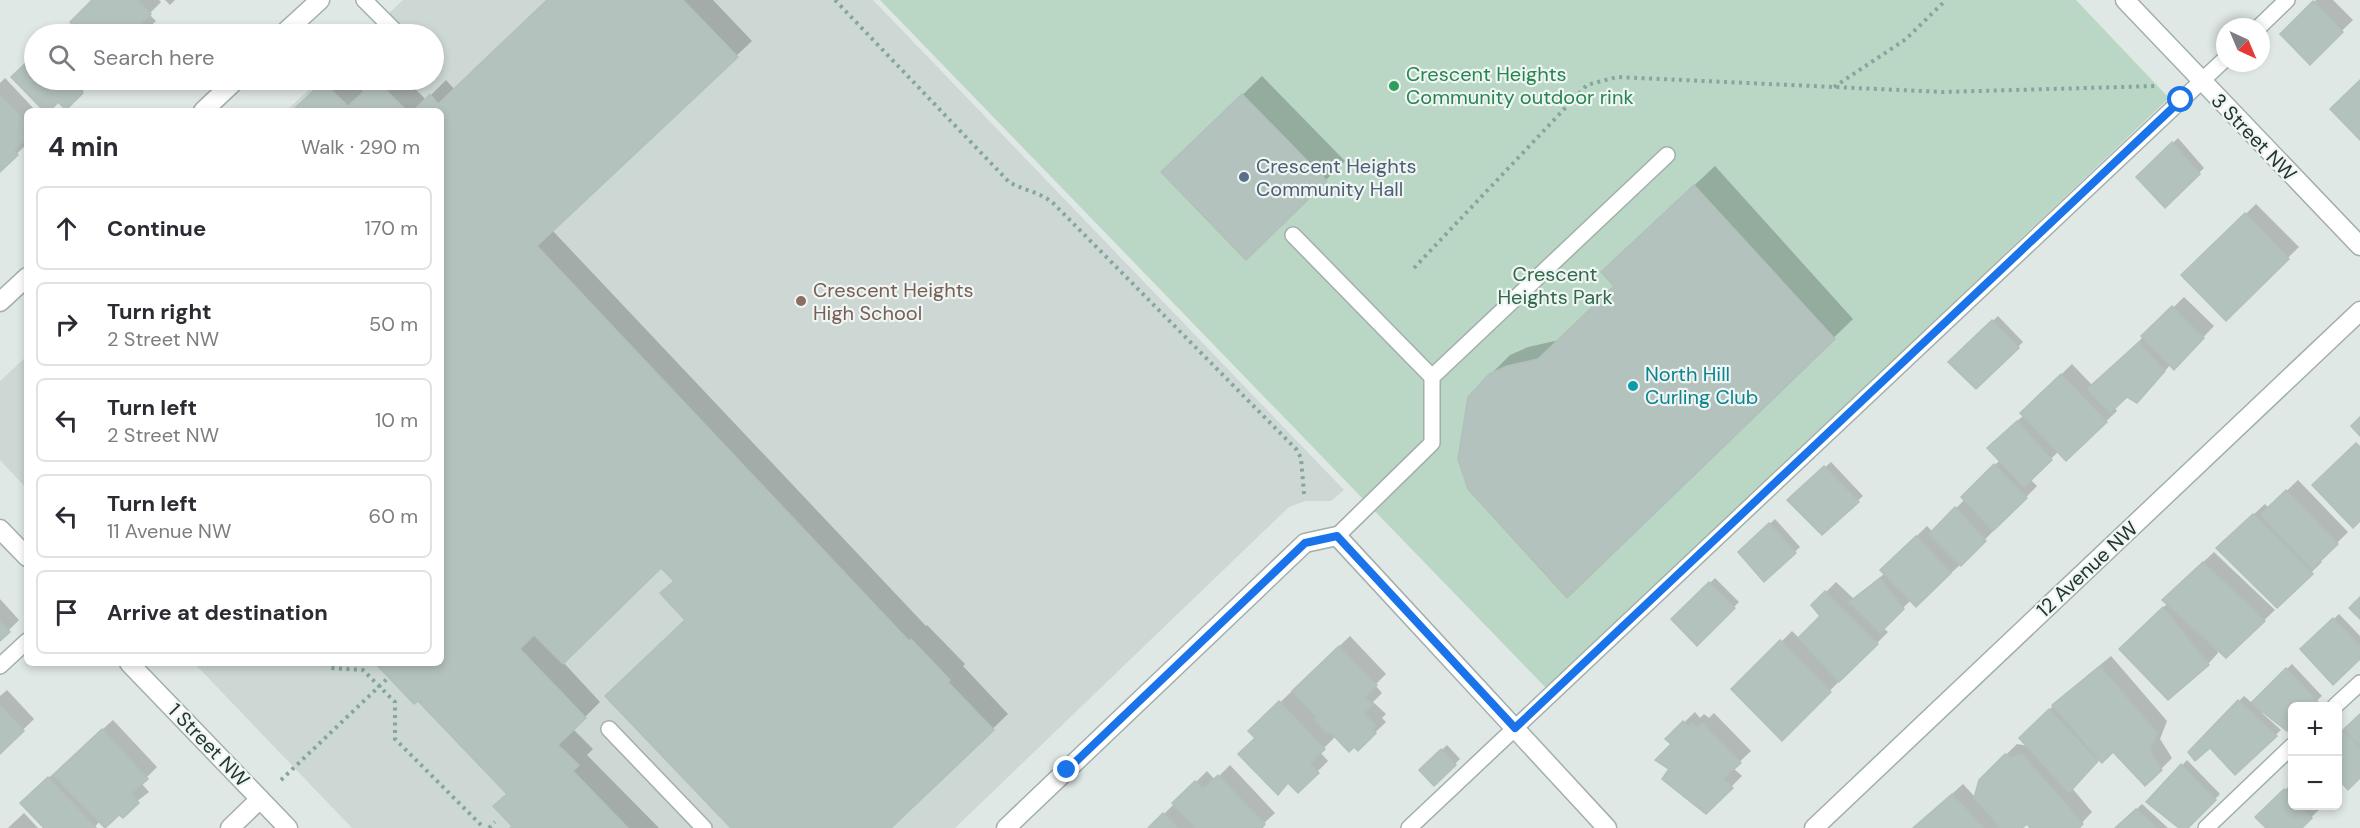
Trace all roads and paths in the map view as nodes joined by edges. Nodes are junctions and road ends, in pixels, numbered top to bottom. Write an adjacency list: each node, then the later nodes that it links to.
1 (320, 0): 8 (street)
2 (364, 0): 9 (lane)
3 (835, 0): 24 (path)
4 (1946, 0): 12 (path)
5 (2125, 0): 11 (street, 3 Street NW)
6 (2287, 0): 7 (lane)
7 (2268, 18)
8 (295, 24)
9 (388, 24)
10 (2216, 67): 11 (lane)
11 (2201, 81): 14 (lane); 18 (street, 3 Street NW)
12 (1833, 87): 14 (path); 19 (path)
13 (225, 90): 15 (street)
14 (2181, 100): 36 (lane)
15 (205, 108)
16 (1667, 155): 23 (lane)
17 (1293, 234): 23 (lane)
18 (2360, 246)
19 (1414, 268)
20 (24, 280): 21 (street)
21 (0, 302)
22 (2360, 311): 49 (street, 12 Avenue NW)
23 (1432, 377): 26 (lane)
24 (1304, 494)
25 (0, 528): 27 (street)
26 (1337, 536): 36 (street); 46 (street)
27 (24, 554)
28 (24, 644): 29 (lane)
29 (0, 666)
30 (132, 666): 39 (street, 1 Street NW)
31 (329, 666): 34 (path)
32 (389, 678): 34 (path)
33 (2360, 682): 35 (lane)
34 (380, 686): 39 (path); 43 (path)
35 (2339, 702)
36 (1515, 728): 47 (lane); 48 (street)
37 (609, 729): 45 (lane)
38 (2288, 750): 50 (lane)
39 (260, 800): 41 (street); 42 (street, 1 Street NW)
40 (495, 822): 44 (path)
41 (230, 828)
42 (288, 828)
43 (484, 828)
44 (489, 828)
45 (704, 828)
46 (1006, 828)
47 (1409, 828)
48 (1607, 828)
49 (1814, 828)
50 (2206, 828)

